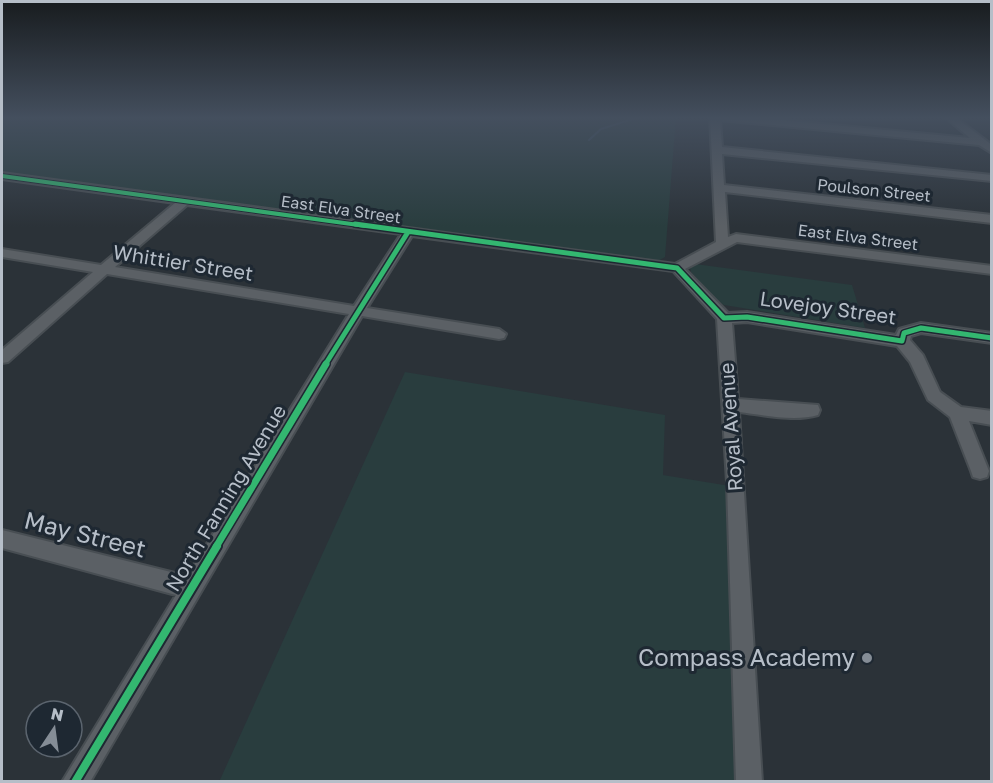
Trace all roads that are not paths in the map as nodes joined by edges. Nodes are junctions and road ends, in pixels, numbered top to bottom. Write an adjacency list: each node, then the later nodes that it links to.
1 (717, 154): 5 (street)
2 (752, 154): 4 (street)
3 (2, 176): 6 (street, East Elva Street)
4 (992, 178)
5 (718, 188): 7 (street, Poulson Street); 9 (street)
6 (184, 201): 8 (street, East Elva Street); 12 (street)
7 (992, 219)
8 (408, 232): 11 (street, East Elva Street); 14 (street, North Fanning Avenue)
9 (722, 244): 11 (street); 13 (street, East Elva Street)
10 (2, 253): 12 (street, Whittier Street)
11 (677, 268): 15 (street)
12 (104, 270): 14 (street, Whittier Street); 19 (street)
13 (992, 270)
14 (358, 311): 16 (street, Whittier Street); 26 (street, North Fanning Avenue)
15 (723, 318): 18 (street, Lovejoy Street); 20 (street, Royal Avenue)
16 (499, 334)
17 (992, 338): 18 (street, Lovejoy Street)
18 (902, 341): 22 (street)
19 (2, 358)
20 (730, 404): 21 (street); 28 (street, Royal Avenue)
21 (812, 410)
22 (957, 412): 23 (street); 24 (street)
23 (992, 418)
24 (980, 471)
25 (2, 540): 26 (street, May Street)
26 (191, 588): 27 (street, North Fanning Avenue)
27 (75, 782)
28 (748, 782)

